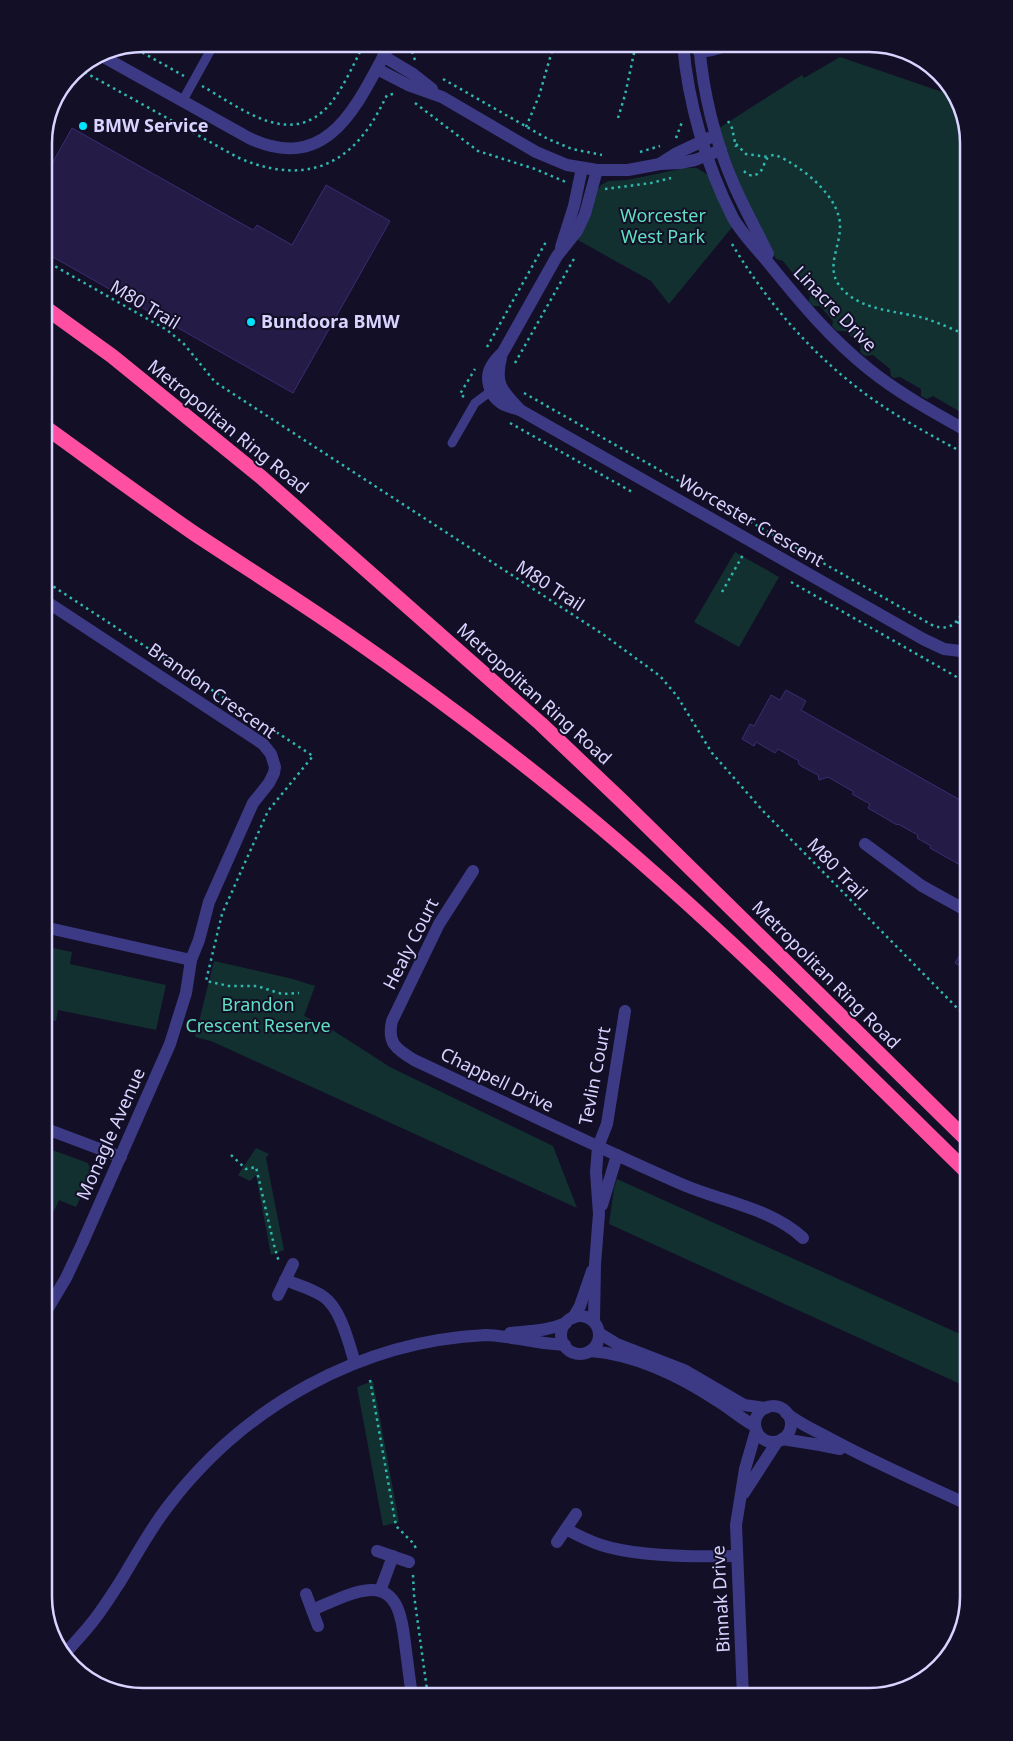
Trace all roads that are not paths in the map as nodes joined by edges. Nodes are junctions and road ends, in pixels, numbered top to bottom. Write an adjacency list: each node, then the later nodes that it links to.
1 (209, 52): 9 (lane)
2 (385, 52): 5 (street)
3 (684, 53): 11 (street, Linacre Drive)
4 (700, 53): 10 (street, Linacre Drive)
5 (383, 56): 7 (street); 8 (street)
6 (108, 59): 9 (street)
7 (377, 68): 8 (street); 9 (street)
8 (442, 97): 15 (street)
9 (183, 100)
10 (716, 135): 11 (street); 12 (street, Linacre Drive)
11 (702, 140): 13 (street, Linacre Drive); 14 (street)
12 (721, 150): 13 (street); 18 (street, Linacre Drive)
13 (707, 155): 14 (street); 18 (street, Linacre Drive)
14 (660, 164): 16 (street)
15 (582, 168): 16 (street); 17 (street)
16 (597, 170): 17 (street)
17 (558, 256): 20 (street)
18 (778, 274): 21 (street, Linacre Drive)
19 (53, 313): 34 (highway, Metropolitan Ring Road)
20 (495, 388): 23 (lane); 25 (street, Worcester Crescent)
21 (960, 427)
22 (53, 433): 38 (highway)
23 (452, 443)
24 (53, 606): 30 (street, Brandon Crescent)
25 (960, 651)
26 (865, 844): 28 (street)
27 (473, 871): 32 (street, Healy Court)
28 (960, 907)
29 (52, 928): 30 (street)
30 (191, 960): 37 (street, Monagle Avenue)
31 (625, 1011): 35 (street, Tevlin Court)
32 (390, 1036): 35 (street, Chappell Drive)
33 (52, 1131): 37 (street)
34 (960, 1133)
35 (598, 1146): 36 (street, Chappell Drive); 39 (street)
36 (617, 1155): 39 (street); 40 (street, Chappell Drive)
37 (121, 1157): 45 (street, Monagle Avenue)
38 (960, 1165)
39 (599, 1214): 42 (street)
40 (804, 1238)
41 (293, 1264): 43 (street)
42 (595, 1264): 46 (street); 47 (street)
43 (285, 1280): 44 (street); 51 (street)
44 (278, 1295)
45 (52, 1300)
46 (570, 1320): 47 (street); 48 (street); 49 (street)
47 (596, 1327): 50 (street); 52 (street)
48 (495, 1336): 49 (street); 51 (street)
49 (565, 1345): 50 (street)
50 (590, 1351): 54 (street)
51 (355, 1363): 70 (street)
52 (766, 1408): 53 (street); 54 (street)
53 (786, 1413): 55 (street); 56 (street)
54 (756, 1429): 55 (street); 57 (street, Binnak Drive)
55 (779, 1441): 56 (street); 57 (street, Binnak Drive)
56 (854, 1453): 58 (street)
57 (740, 1500): 64 (street, Binnak Drive)
58 (960, 1501)
59 (576, 1514): 60 (street)
60 (566, 1529): 61 (street); 64 (street)
61 (557, 1542)
62 (377, 1551): 63 (street)
63 (393, 1556): 65 (street); 66 (street)
64 (736, 1556): 72 (street, Binnak Drive)
65 (414, 1563)
66 (380, 1591): 68 (street); 71 (street)
67 (306, 1594): 68 (street)
68 (312, 1610): 69 (street)
69 (318, 1626)
70 (69, 1649)
71 (411, 1688)
72 (743, 1688)

